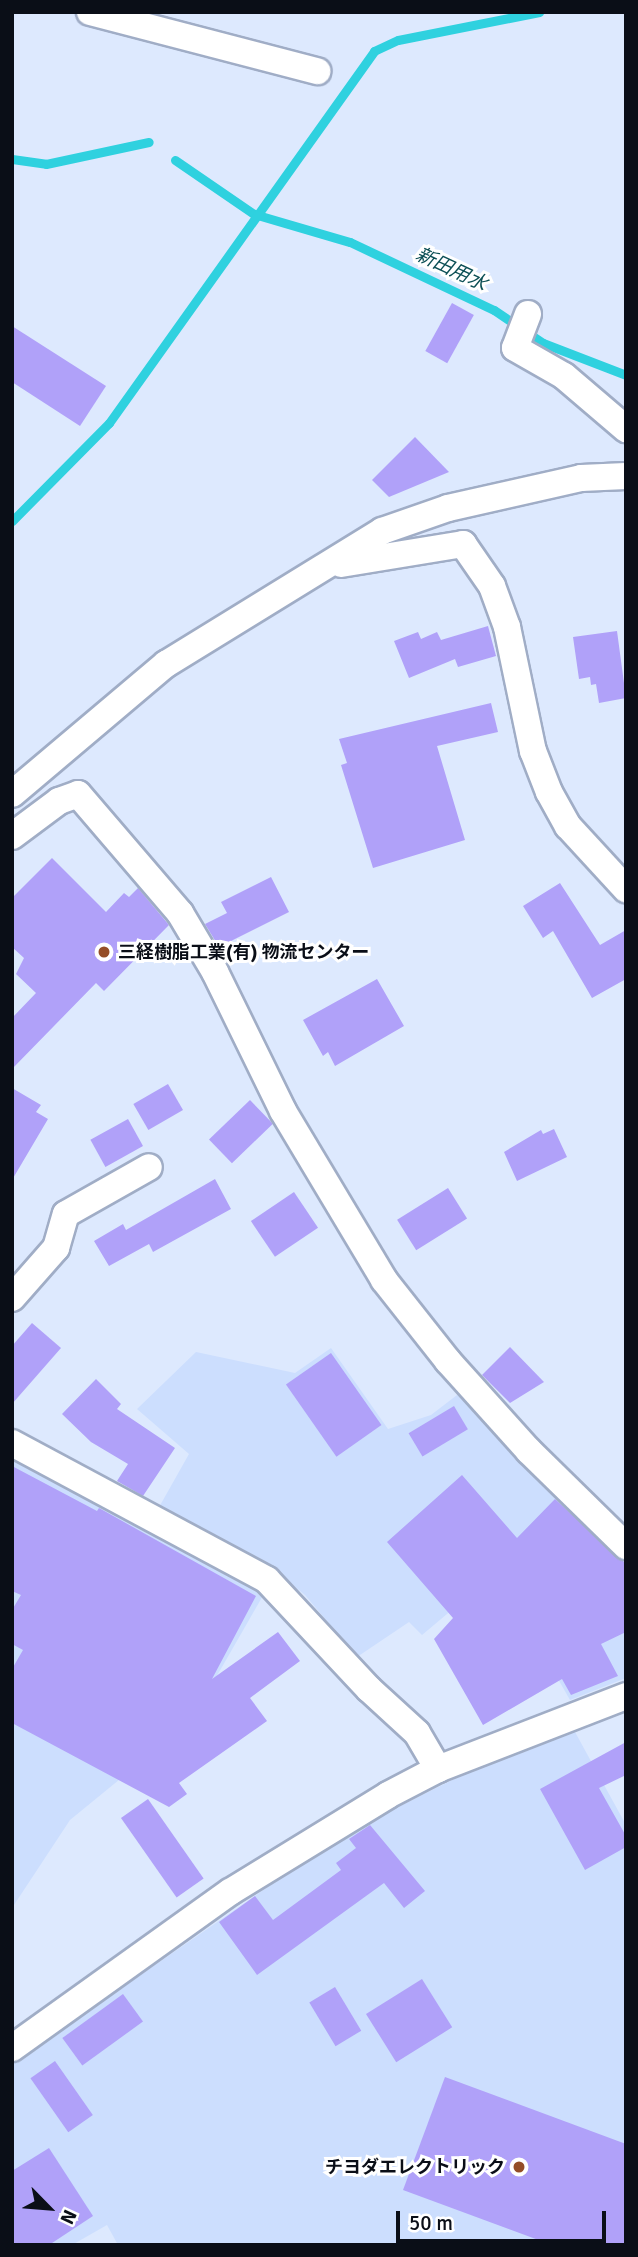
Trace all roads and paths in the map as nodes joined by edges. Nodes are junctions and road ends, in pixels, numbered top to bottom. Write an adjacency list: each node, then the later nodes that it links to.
1 (90, 12): 2 (street)
2 (317, 71)
3 (528, 314): 4 (street)
4 (626, 429)
5 (626, 476): 6 (street)
6 (330, 566): 7 (street); 9 (street)
7 (12, 794)
8 (12, 836): 13 (street)
9 (626, 889)
10 (149, 1167): 11 (street)
11 (12, 1297)
12 (12, 1443): 15 (street)
13 (626, 1546)
14 (626, 1696): 15 (street)
15 (438, 1769): 16 (street)
16 (12, 2048)

